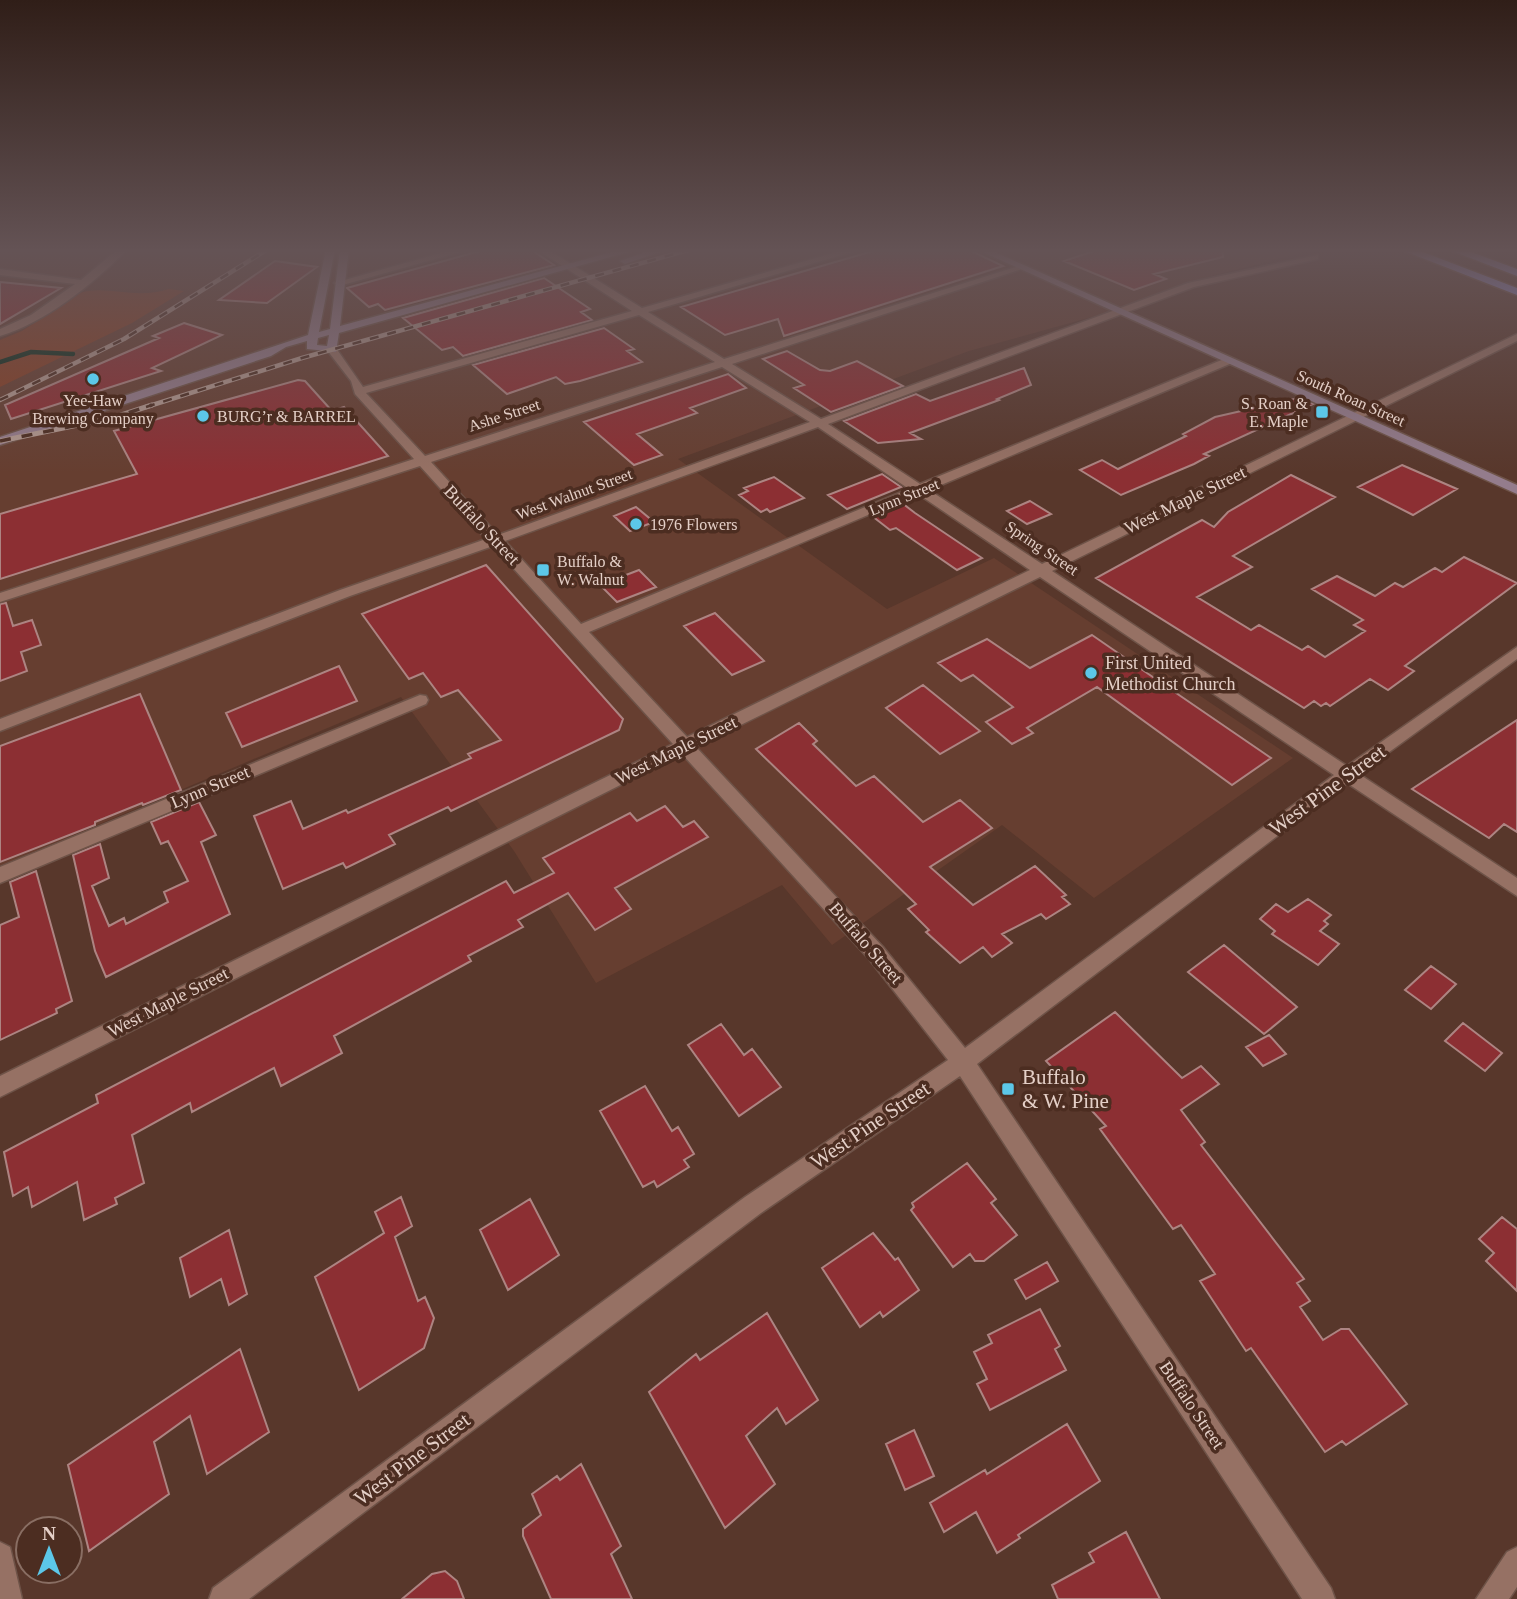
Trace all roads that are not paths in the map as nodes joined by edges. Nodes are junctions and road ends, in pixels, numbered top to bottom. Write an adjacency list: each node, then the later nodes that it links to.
1 (22, 324): 11 (street)
2 (315, 324): 14 (main road)
3 (335, 324): 13 (main road)
4 (369, 324): 13 (main road)
5 (390, 324): 13 (main road)
6 (598, 324): 17 (street)
7 (662, 324): 16 (street, Spring Street)
8 (846, 324): 16 (street, Ashe Street)
9 (1088, 324): 19 (street, West Walnut Street)
10 (1146, 324): 15 (main road, South Roan Street)
11 (0, 333)
12 (1517, 337): 18 (street, West Maple Street)
13 (334, 340): 14 (main road); 14 (main road); 17 (street, Buffalo Street)
14 (311, 342): 20 (main road)
15 (1228, 361): 18 (main road, South Roan Street); 22 (street, Lynn Street)
16 (725, 363): 19 (street, Spring Street); 21 (street, Ashe Street)
17 (359, 392): 21 (street, Buffalo Street)
18 (1354, 417): 23 (main road, South Roan Street); 25 (street, West Maple Street)
19 (818, 422): 22 (street, Spring Street); 24 (street, West Walnut Street)
20 (0, 441)
21 (422, 460): 24 (street, Buffalo Street); 26 (street, Ashe Street)
22 (921, 490): 25 (street, Spring Street); 27 (street, Lynn Street)
23 (1517, 490)
24 (496, 540): 27 (street, Buffalo Street); 30 (street, West Walnut Street)
25 (1043, 570): 31 (street, West Maple Street); 32 (street, Spring Street)
26 (0, 598)
27 (579, 630): 31 (street, Buffalo Street)
28 (1517, 652): 32 (street, West Pine Street)
29 (420, 700): 33 (street, Lynn Street)
30 (0, 726)
31 (685, 744): 35 (street, Buffalo Street); 36 (street, West Maple Street)
32 (1346, 775): 34 (street, Spring Street); 35 (street, West Pine Street)
33 (0, 875)
34 (1517, 888)
35 (963, 1062): 40 (street, West Pine Street); 41 (street, Buffalo Street)
36 (0, 1087)
37 (0, 1557): 39 (street)
38 (1517, 1562): 42 (street)
39 (7, 1599)
40 (224, 1599)
41 (1321, 1599)
42 (1491, 1599)

